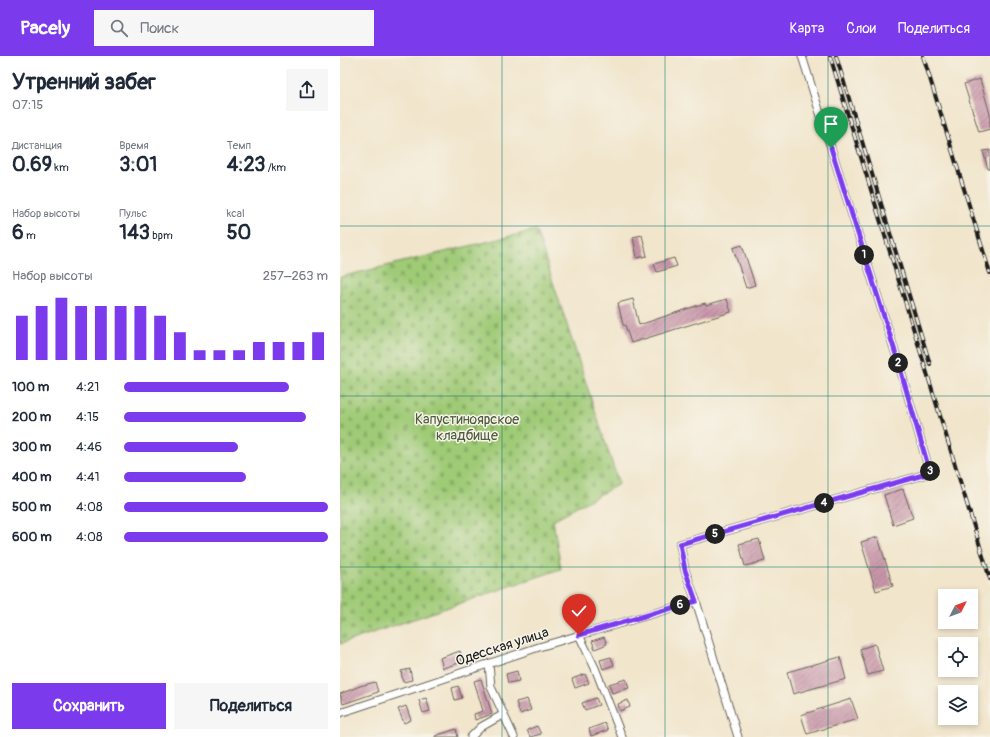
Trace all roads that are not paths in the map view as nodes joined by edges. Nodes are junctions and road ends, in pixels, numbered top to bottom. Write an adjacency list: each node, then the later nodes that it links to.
1 (802, 56): 2 (street)
2 (696, 601): 3 (street, Одесская улица); 10 (street)
3 (579, 635): 4 (street, Одесская улица); 9 (street)
4 (490, 664): 5 (street, Одесская улица); 6 (street)
5 (340, 713)
6 (504, 714): 7 (street); 8 (street)
7 (471, 737)
8 (514, 737)
9 (622, 737)
10 (738, 737)

